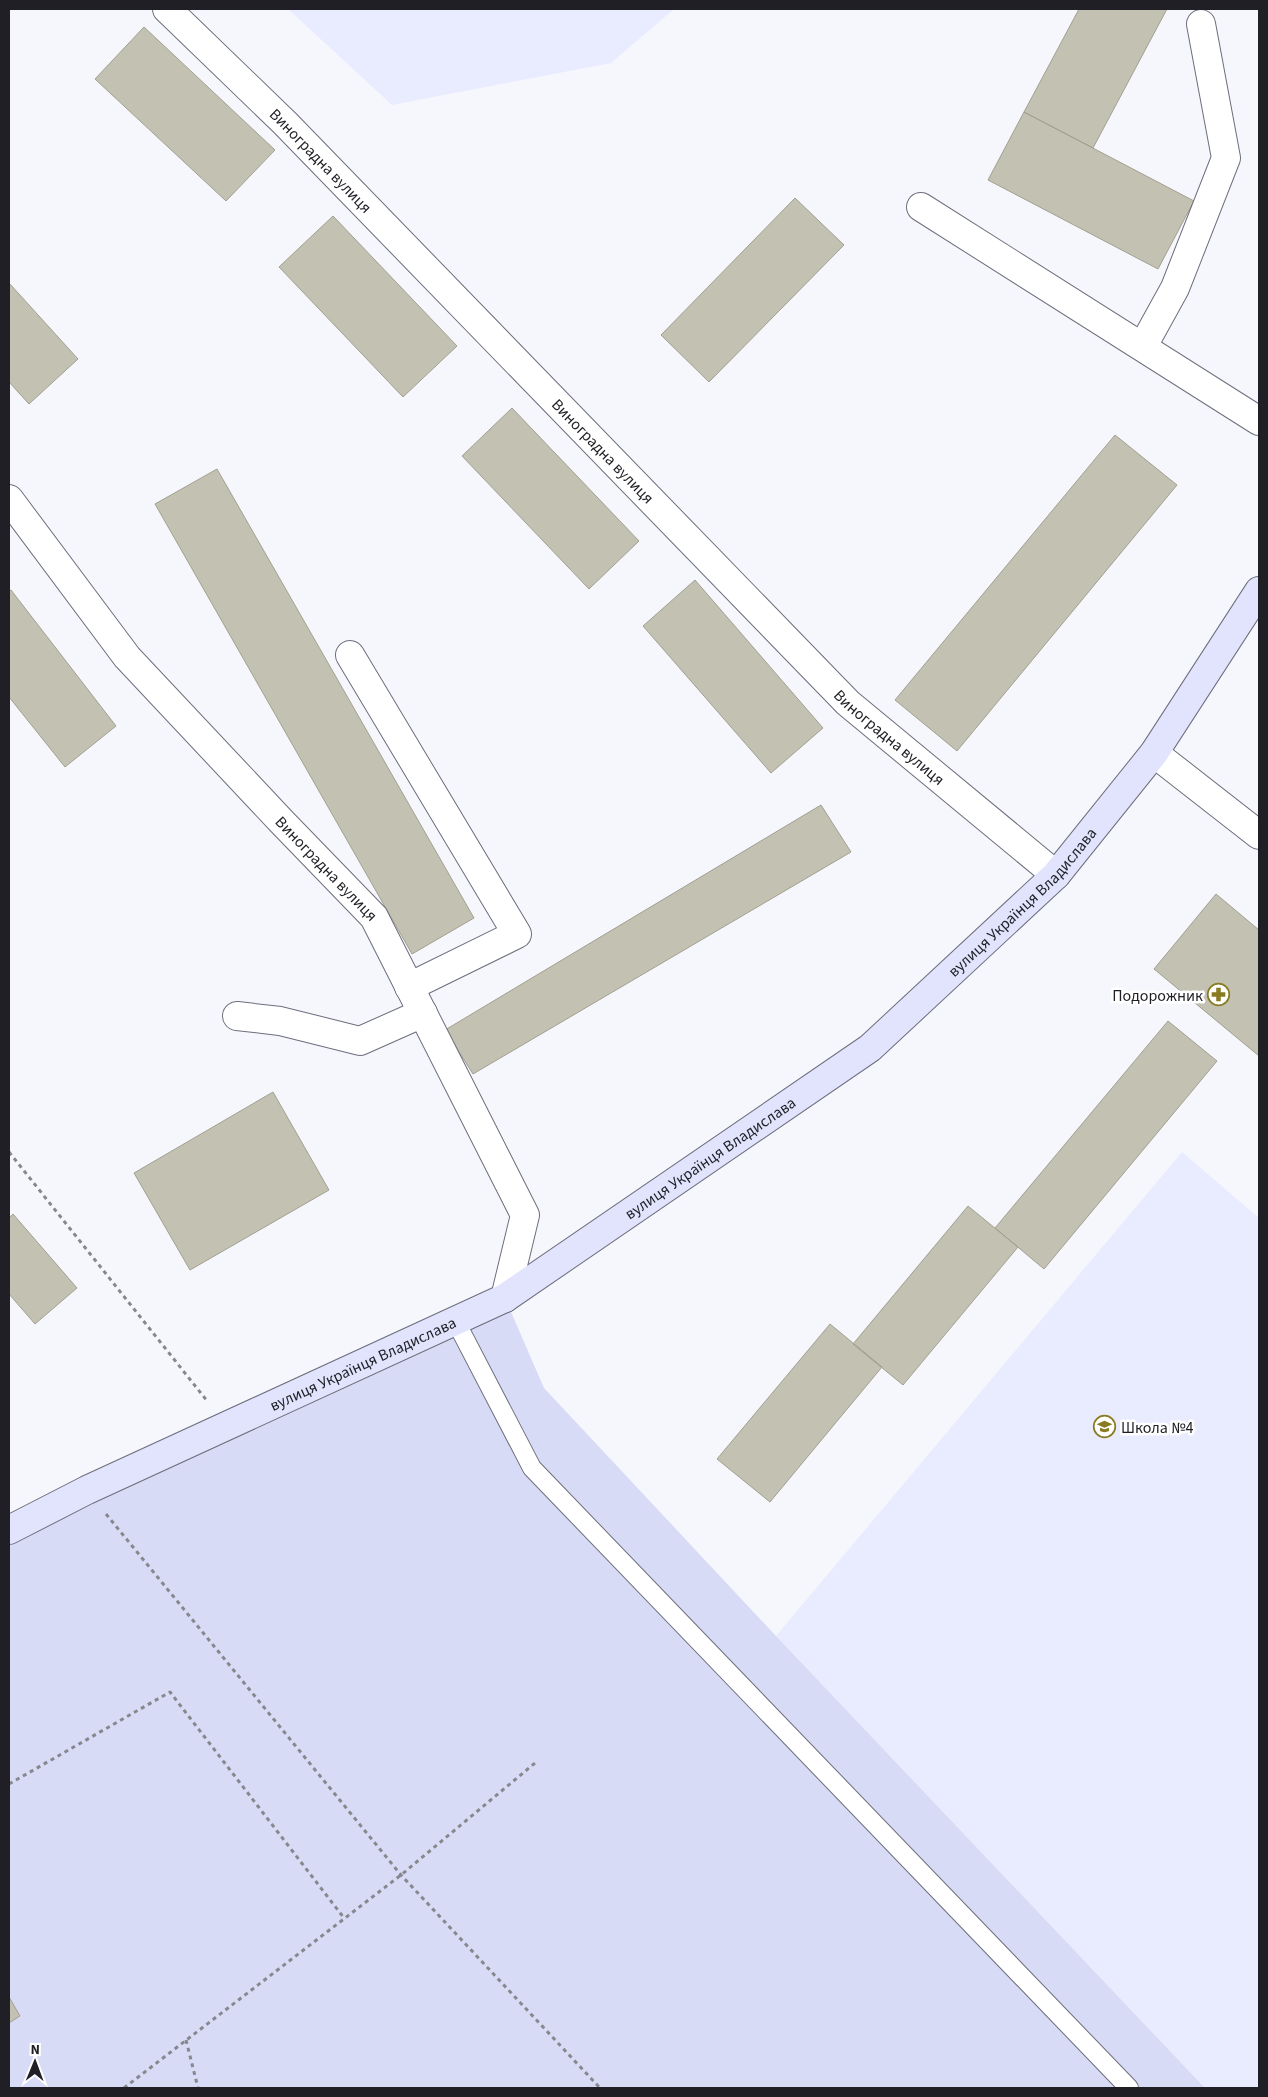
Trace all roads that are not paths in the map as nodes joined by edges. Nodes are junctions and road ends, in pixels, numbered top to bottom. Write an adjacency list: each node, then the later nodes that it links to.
1 (167, 9): 11 (street, Виноградна вулиця)
2 (1202, 24): 4 (street)
3 (921, 207): 4 (street)
4 (1143, 346): 5 (street)
5 (1259, 421)
6 (9, 499): 12 (street, Виноградна вулиця)
7 (1259, 591): 9 (main road, вулиця Українця Владислава)
8 (350, 655): 12 (street)
9 (1154, 753): 10 (street); 11 (main road, вулиця Українця Владислава)
10 (1259, 835)
11 (1056, 875): 15 (main road, вулиця Українця Владислава)
12 (409, 987): 13 (street, Виноградна вулиця)
13 (423, 1014): 14 (street); 15 (street, Виноградна вулиця)
14 (236, 1016)
15 (505, 1298): 16 (main road, вулиця Українця Владислава)
16 (454, 1320): 17 (main road, вулиця Українця Владислава); 18 (lane)
17 (9, 1530)
18 (1129, 2088)

